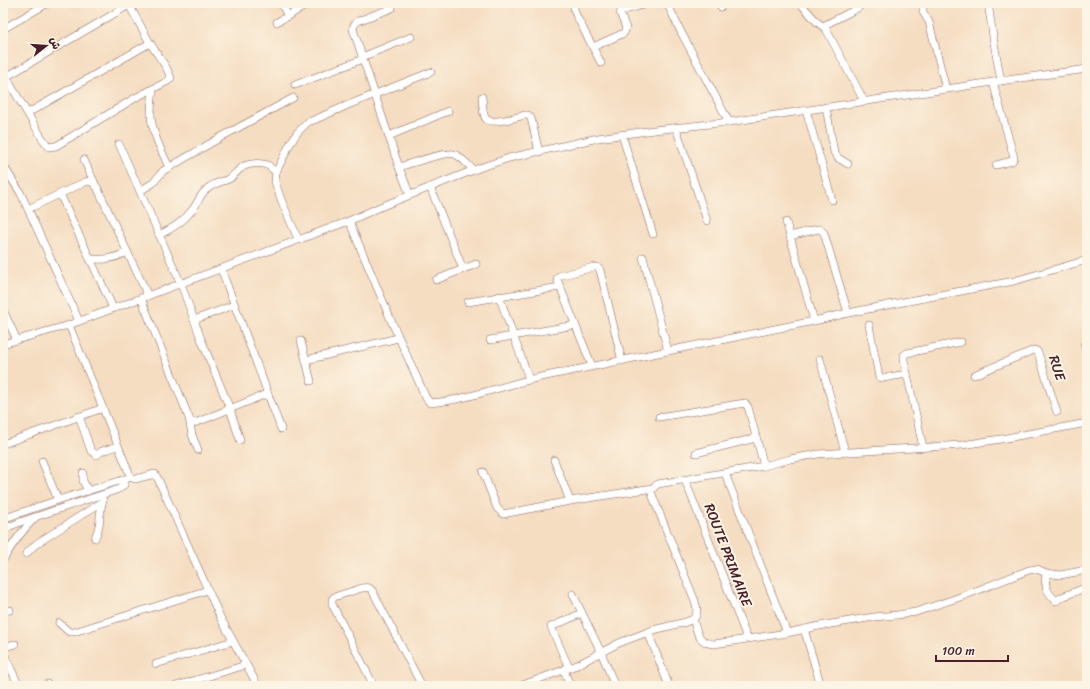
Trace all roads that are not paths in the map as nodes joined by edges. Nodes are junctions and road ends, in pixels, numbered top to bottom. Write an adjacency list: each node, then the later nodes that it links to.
1 (48, 3): 16 (street)
2 (281, 3): 13 (street)
3 (310, 3): 13 (street)
4 (578, 3): 19 (street)
5 (650, 3): 19 (street)
6 (667, 3): 37 (street)
7 (800, 3): 15 (street)
8 (862, 3): 15 (street)
9 (923, 3): 28 (street)
10 (988, 3): 25 (street)
11 (129, 4): 18 (street); 24 (street)
12 (392, 8): 20 (street)
13 (288, 16): 14 (street)
14 (277, 22)
15 (822, 26): 32 (street)
16 (3, 29)
17 (410, 38): 20 (street)
18 (150, 42): 27 (street); 36 (street)
19 (593, 47): 21 (street)
20 (363, 58): 26 (street); 29 (street)
21 (601, 63)
22 (1087, 69): 25 (street)
23 (431, 72): 29 (street)
24 (4, 74): 36 (street)
25 (997, 81): 28 (street); 46 (street)
26 (295, 85)
27 (153, 89): 36 (street); 48 (street)
28 (946, 89): 32 (street)
29 (375, 94): 40 (street); 50 (street)
30 (482, 97): 42 (street)
31 (294, 98): 48 (street)
32 (864, 101): 33 (street)
33 (826, 107): 34 (street); 44 (street)
34 (806, 110): 37 (street); 56 (street)
35 (448, 111): 40 (street)
36 (28, 113)
37 (729, 122): 38 (street)
38 (676, 128): 39 (street); 59 (street)
39 (622, 134): 42 (street); 61 (street)
40 (389, 136): 47 (street)
41 (119, 144): 53 (street)
42 (539, 152): 49 (street)
43 (84, 160): 51 (street)
44 (848, 164)
45 (3, 165): 57 (street)
46 (996, 165)
47 (399, 167): 49 (street); 55 (street)
48 (169, 168): 53 (street)
49 (473, 170): 52 (street)
50 (276, 172): 62 (street); 64 (street)
51 (95, 184): 54 (street); 65 (street)
52 (430, 187): 55 (street); 71 (street)
53 (140, 191): 62 (street)
54 (60, 194): 57 (street); 67 (street)
55 (410, 195): 58 (street)
56 (832, 200)
57 (28, 209): 83 (street)
58 (349, 221): 64 (street); 89 (street)
59 (707, 221)
60 (786, 222): 63 (street)
61 (653, 234)
62 (159, 235): 73 (street)
63 (790, 236): 81 (street); 84 (street)
64 (298, 239): 70 (street)
65 (127, 252): 67 (street); 76 (street)
66 (644, 256): 95 (street)
67 (90, 259): 79 (street)
68 (1087, 260): 81 (street)
69 (476, 264): 71 (street)
70 (221, 268): 73 (street); 78 (street)
71 (462, 269): 72 (street)
72 (436, 280)
73 (181, 284): 76 (street); 82 (street)
74 (560, 287): 75 (street); 86 (street); 98 (street)
75 (499, 296): 77 (street); 88 (street)
76 (144, 297): 79 (street); 110 (street)
77 (468, 302)
78 (234, 305): 82 (street); 104 (street)
79 (113, 308): 83 (street)
80 (3, 310): 90 (street)
81 (848, 313): 84 (street)
82 (194, 320): 106 (street)
83 (79, 321): 85 (street)
84 (814, 321): 95 (street)
85 (69, 325): 90 (street); 105 (street)
86 (575, 325): 88 (street); 99 (street)
87 (869, 325): 100 (street)
88 (513, 336): 91 (street); 102 (street)
89 (398, 338): 97 (street); 102 (street)
90 (18, 340): 94 (street)
91 (490, 340)
92 (300, 341): 97 (street)
93 (961, 342): 100 (street)
94 (3, 344)
95 (668, 351): 98 (street)
96 (820, 359): 119 (street)
97 (306, 360): 103 (street)
98 (622, 361): 99 (street)
99 (592, 366): 102 (street)
100 (907, 374): 117 (street)
101 (974, 375): 107 (street, RUE)
102 (529, 379)
103 (311, 381)
104 (266, 387): 106 (street); 112 (street)
105 (103, 408): 108 (street); 116 (street)
106 (230, 409): 110 (street); 114 (street)
107 (1057, 412)
108 (79, 416): 115 (street); 116 (street)
109 (659, 417): 113 (street)
110 (189, 418): 118 (street)
111 (1087, 423): 117 (street)
112 (281, 429)
113 (756, 438): 120 (street); 123 (street)
114 (240, 440)
115 (3, 444)
116 (118, 446): 127 (street)
117 (923, 447): 119 (street)
118 (198, 450)
119 (845, 452): 123 (street)
120 (696, 453)
121 (554, 460): 133 (street)
122 (42, 461): 132 (street)
123 (764, 466): 126 (street)
124 (83, 472): 130 (street)
125 (483, 472): 133 (street)
126 (725, 473): 128 (street); 151 (street)
127 (128, 478): 130 (street); 131 (street); 144 (street)
128 (685, 480): 129 (street); 152 (street, ROUTE PRIMAIRE)
129 (653, 488): 133 (street); 147 (street)
130 (88, 491): 132 (street)
131 (107, 494): 134 (street); 135 (street)
132 (58, 500): 136 (street)
133 (570, 501)
134 (102, 502): 138 (street); 139 (street)
135 (38, 516): 137 (street); 140 (street)
136 (8, 518)
137 (3, 529)
138 (95, 538)
139 (26, 554)
140 (3, 560)
141 (1087, 570): 142 (street)
142 (1046, 573): 143 (street); 149 (street)
143 (1087, 587)
144 (208, 590): 148 (street); 153 (street)
145 (573, 594): 146 (street)
146 (582, 613): 157 (street); 160 (street)
147 (693, 619): 150 (street); 152 (street)
148 (59, 623)
149 (804, 629): 151 (street); 170 (street)
150 (648, 632): 157 (street); 169 (street)
151 (787, 633): 152 (street)
152 (747, 638)
153 (233, 640): 158 (street); 159 (street)
154 (15, 644): 155 (street)
155 (3, 647)
156 (3, 652): 161 (street)
157 (601, 652): 160 (street); 168 (street)
158 (156, 664)
159 (246, 665): 162 (street); 163 (street)
160 (566, 669): 166 (street); 167 (street)
161 (19, 686)
162 (176, 686)
163 (258, 686)
164 (374, 686): 165 (street)
165 (422, 686)
166 (520, 686)
167 (570, 686)
168 (615, 686)
169 (669, 686)
170 (821, 686)

